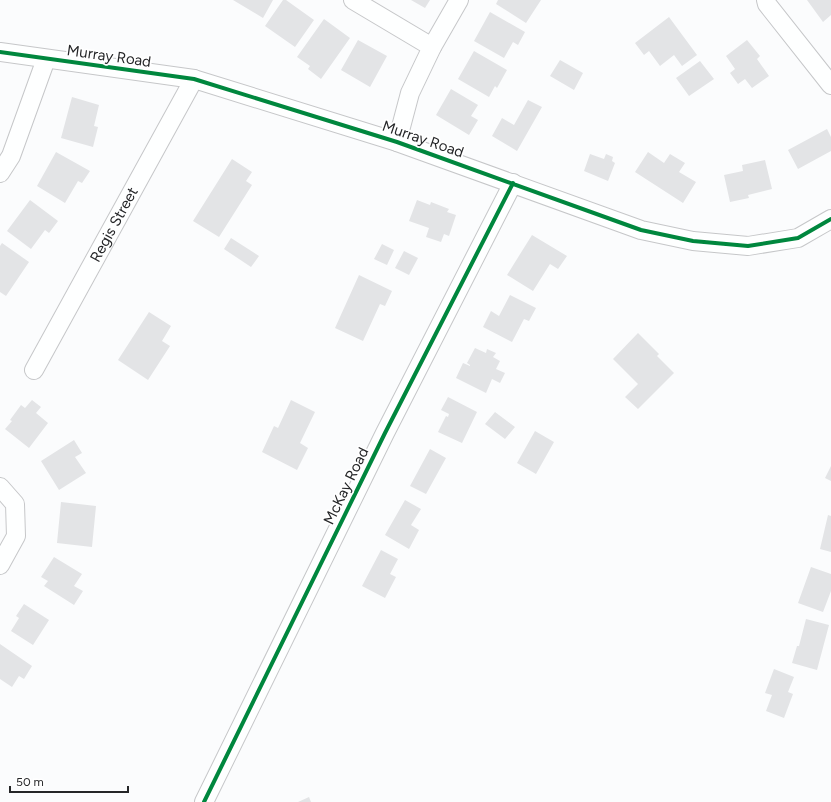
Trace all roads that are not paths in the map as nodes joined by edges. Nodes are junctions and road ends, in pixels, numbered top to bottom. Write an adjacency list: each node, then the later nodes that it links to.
1 (353, 0): 4 (street)
2 (459, 0): 4 (street)
3 (766, 0): 8 (street)
4 (432, 46): 9 (street)
5 (0, 52): 6 (street, Murray Road)
6 (46, 59): 7 (street, Murray Road); 10 (street)
7 (194, 80): 9 (street, Murray Road); 13 (street, Regis Street)
8 (831, 85)
9 (397, 142): 11 (street, Murray Road)
10 (0, 173)
11 (513, 183): 12 (street, Murray Road); 16 (street, McKay Road)
12 (831, 220)
13 (34, 370)
14 (0, 487): 15 (street)
15 (0, 565)
16 (204, 802)

